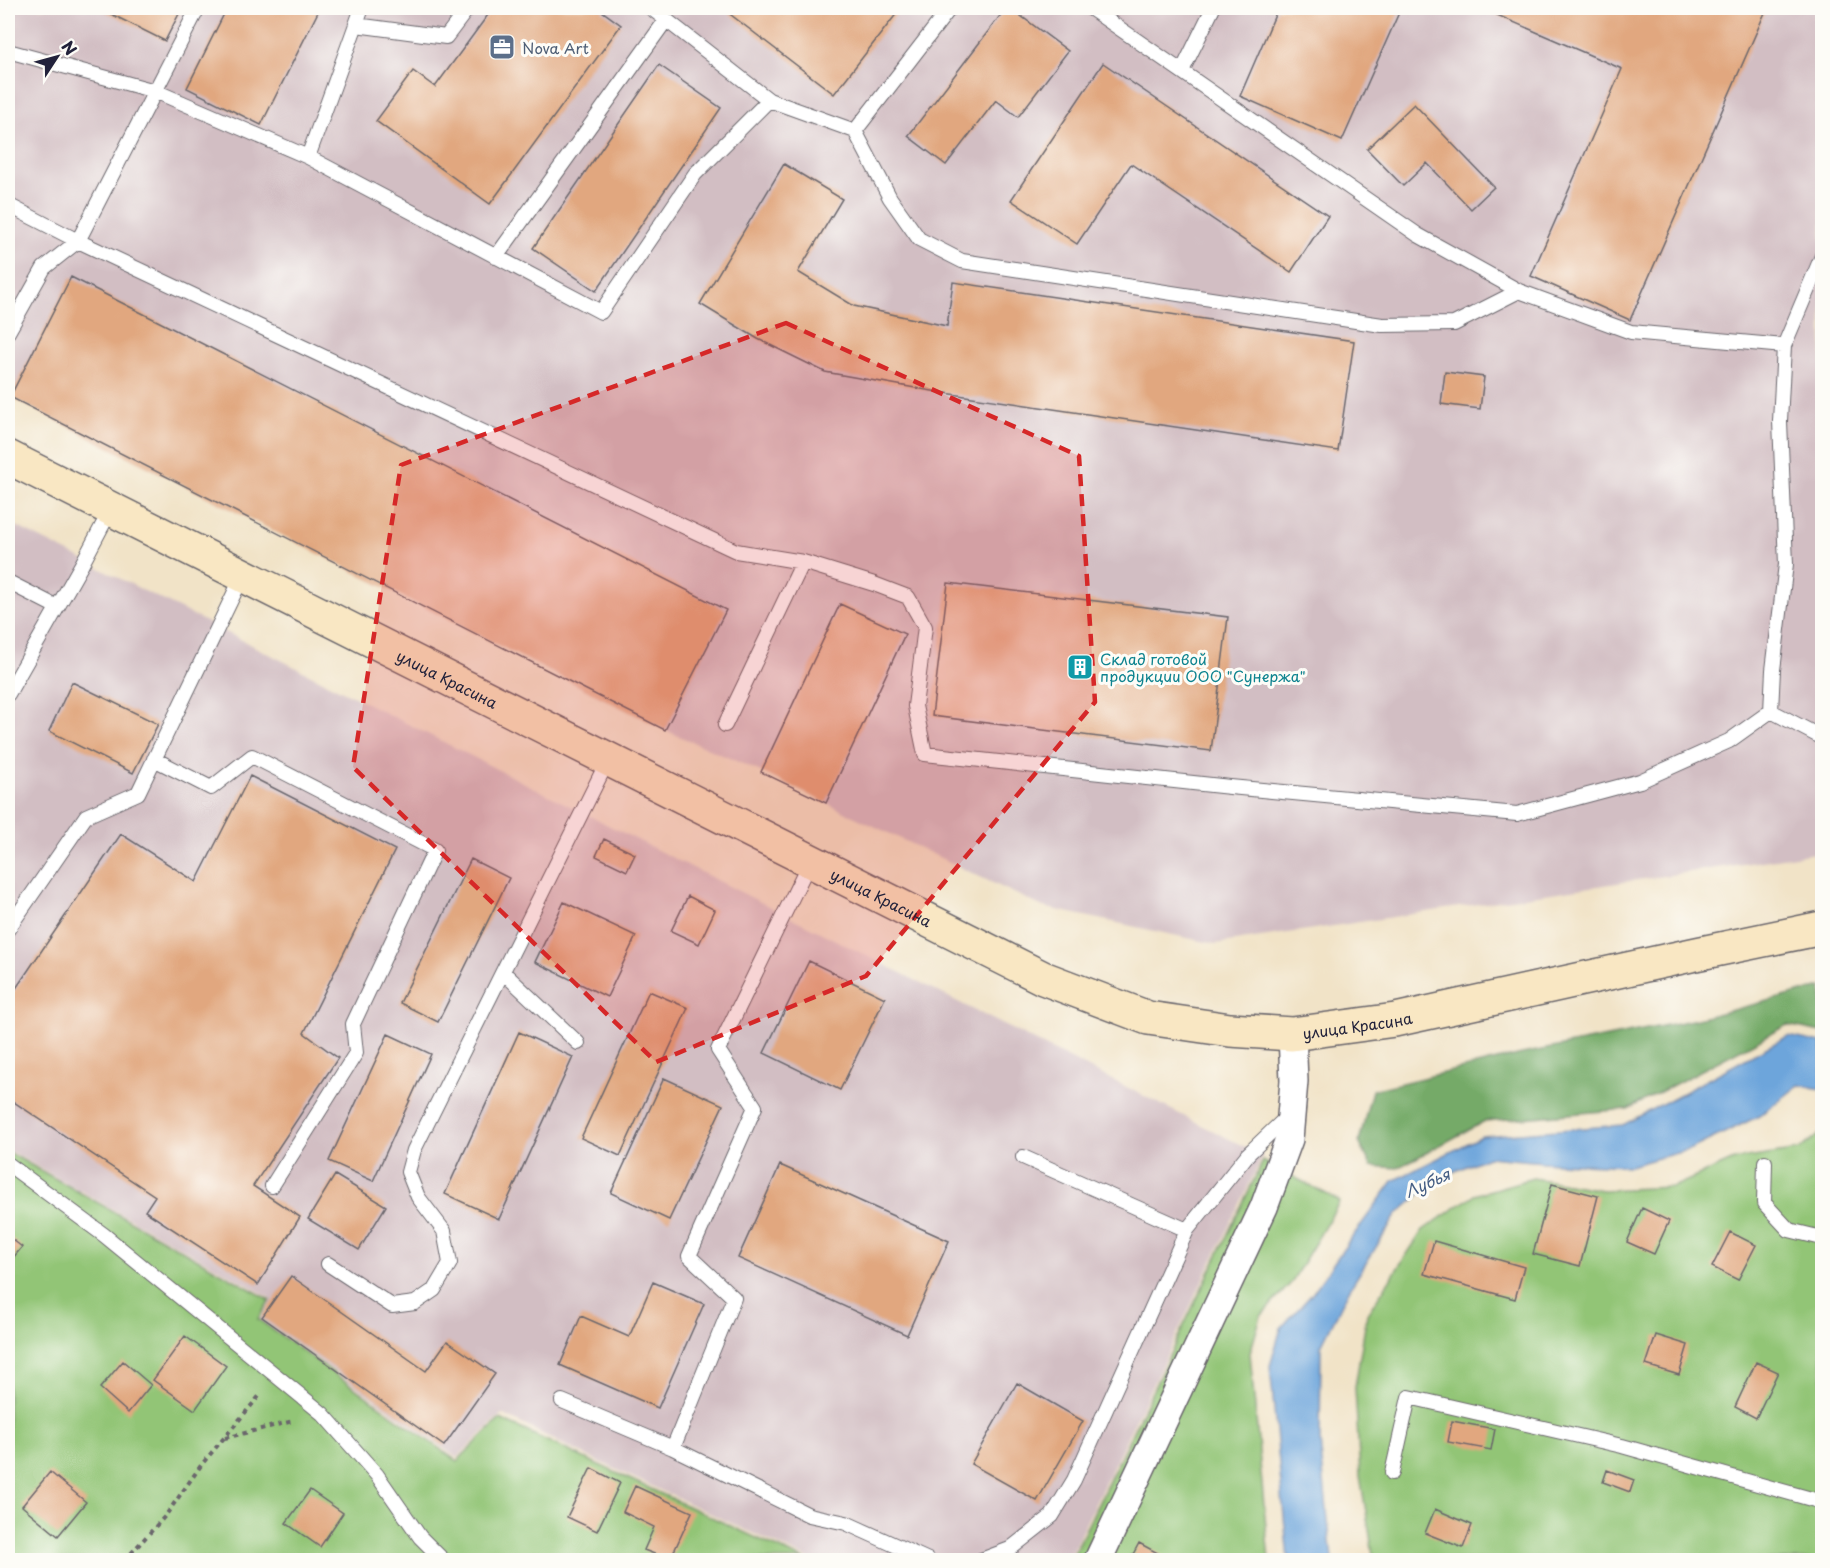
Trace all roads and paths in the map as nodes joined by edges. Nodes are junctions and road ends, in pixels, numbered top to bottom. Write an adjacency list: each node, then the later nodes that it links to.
1 (198, 8): 12 (lane)
2 (362, 8): 9 (lane)
3 (468, 8): 9 (lane)
4 (651, 8): 8 (lane)
5 (950, 8): 14 (lane)
6 (1090, 8): 11 (lane)
7 (1213, 8): 11 (lane)
8 (666, 20): 13 (lane); 19 (lane)
9 (356, 25): 15 (lane)
10 (8, 51): 12 (lane)
11 (1182, 71): 20 (lane)
12 (155, 91): 15 (lane); 17 (lane)
13 (769, 100): 14 (lane); 19 (lane)
14 (855, 131): 20 (lane)
15 (308, 157): 19 (lane)
16 (8, 205): 17 (lane)
17 (78, 241): 21 (lane); 25 (lane)
18 (1822, 256): 22 (lane)
19 (496, 257)
20 (1519, 291): 22 (lane)
21 (8, 332)
22 (1784, 346): 30 (lane)
23 (8, 457): 24 (main road, улица Красина)
24 (111, 509): 26 (main road, улица Красина); 28 (lane)
25 (803, 562): 30 (lane); 31 (lane)
26 (243, 575): 33 (lane); 34 (main road, улица Красина)
27 (8, 582): 28 (lane)
28 (57, 607): 29 (lane)
29 (8, 694)
30 (1771, 711): 32 (lane)
31 (725, 724)
32 (1822, 735)
33 (154, 759): 37 (lane); 45 (lane)
34 (608, 760): 35 (main road, улица Красина); 38 (lane)
35 (810, 861): 39 (main road, улица Красина); 53 (lane)
36 (1822, 928): 39 (main road, улица Красина)
37 (8, 929)
38 (503, 972): 40 (lane); 48 (lane)
39 (1292, 1034): 41 (street)
40 (578, 1043)
41 (1291, 1113): 46 (lane); 60 (street)
42 (1023, 1157): 46 (lane)
43 (1765, 1162): 47 (lane)
44 (8, 1164): 49 (lane)
45 (272, 1186)
46 (1187, 1230): 59 (lane)
47 (1822, 1238)
48 (328, 1264)
49 (277, 1375): 51 (lane); 52 (path)
50 (562, 1401): 53 (lane)
51 (323, 1414): 52 (path); 57 (lane)
52 (223, 1439): 56 (path)
53 (673, 1448): 58 (lane)
54 (1392, 1473): 55 (lane)
55 (1822, 1502)
56 (125, 1560)
57 (443, 1560)
58 (927, 1560)
59 (981, 1560)
60 (1098, 1560)

